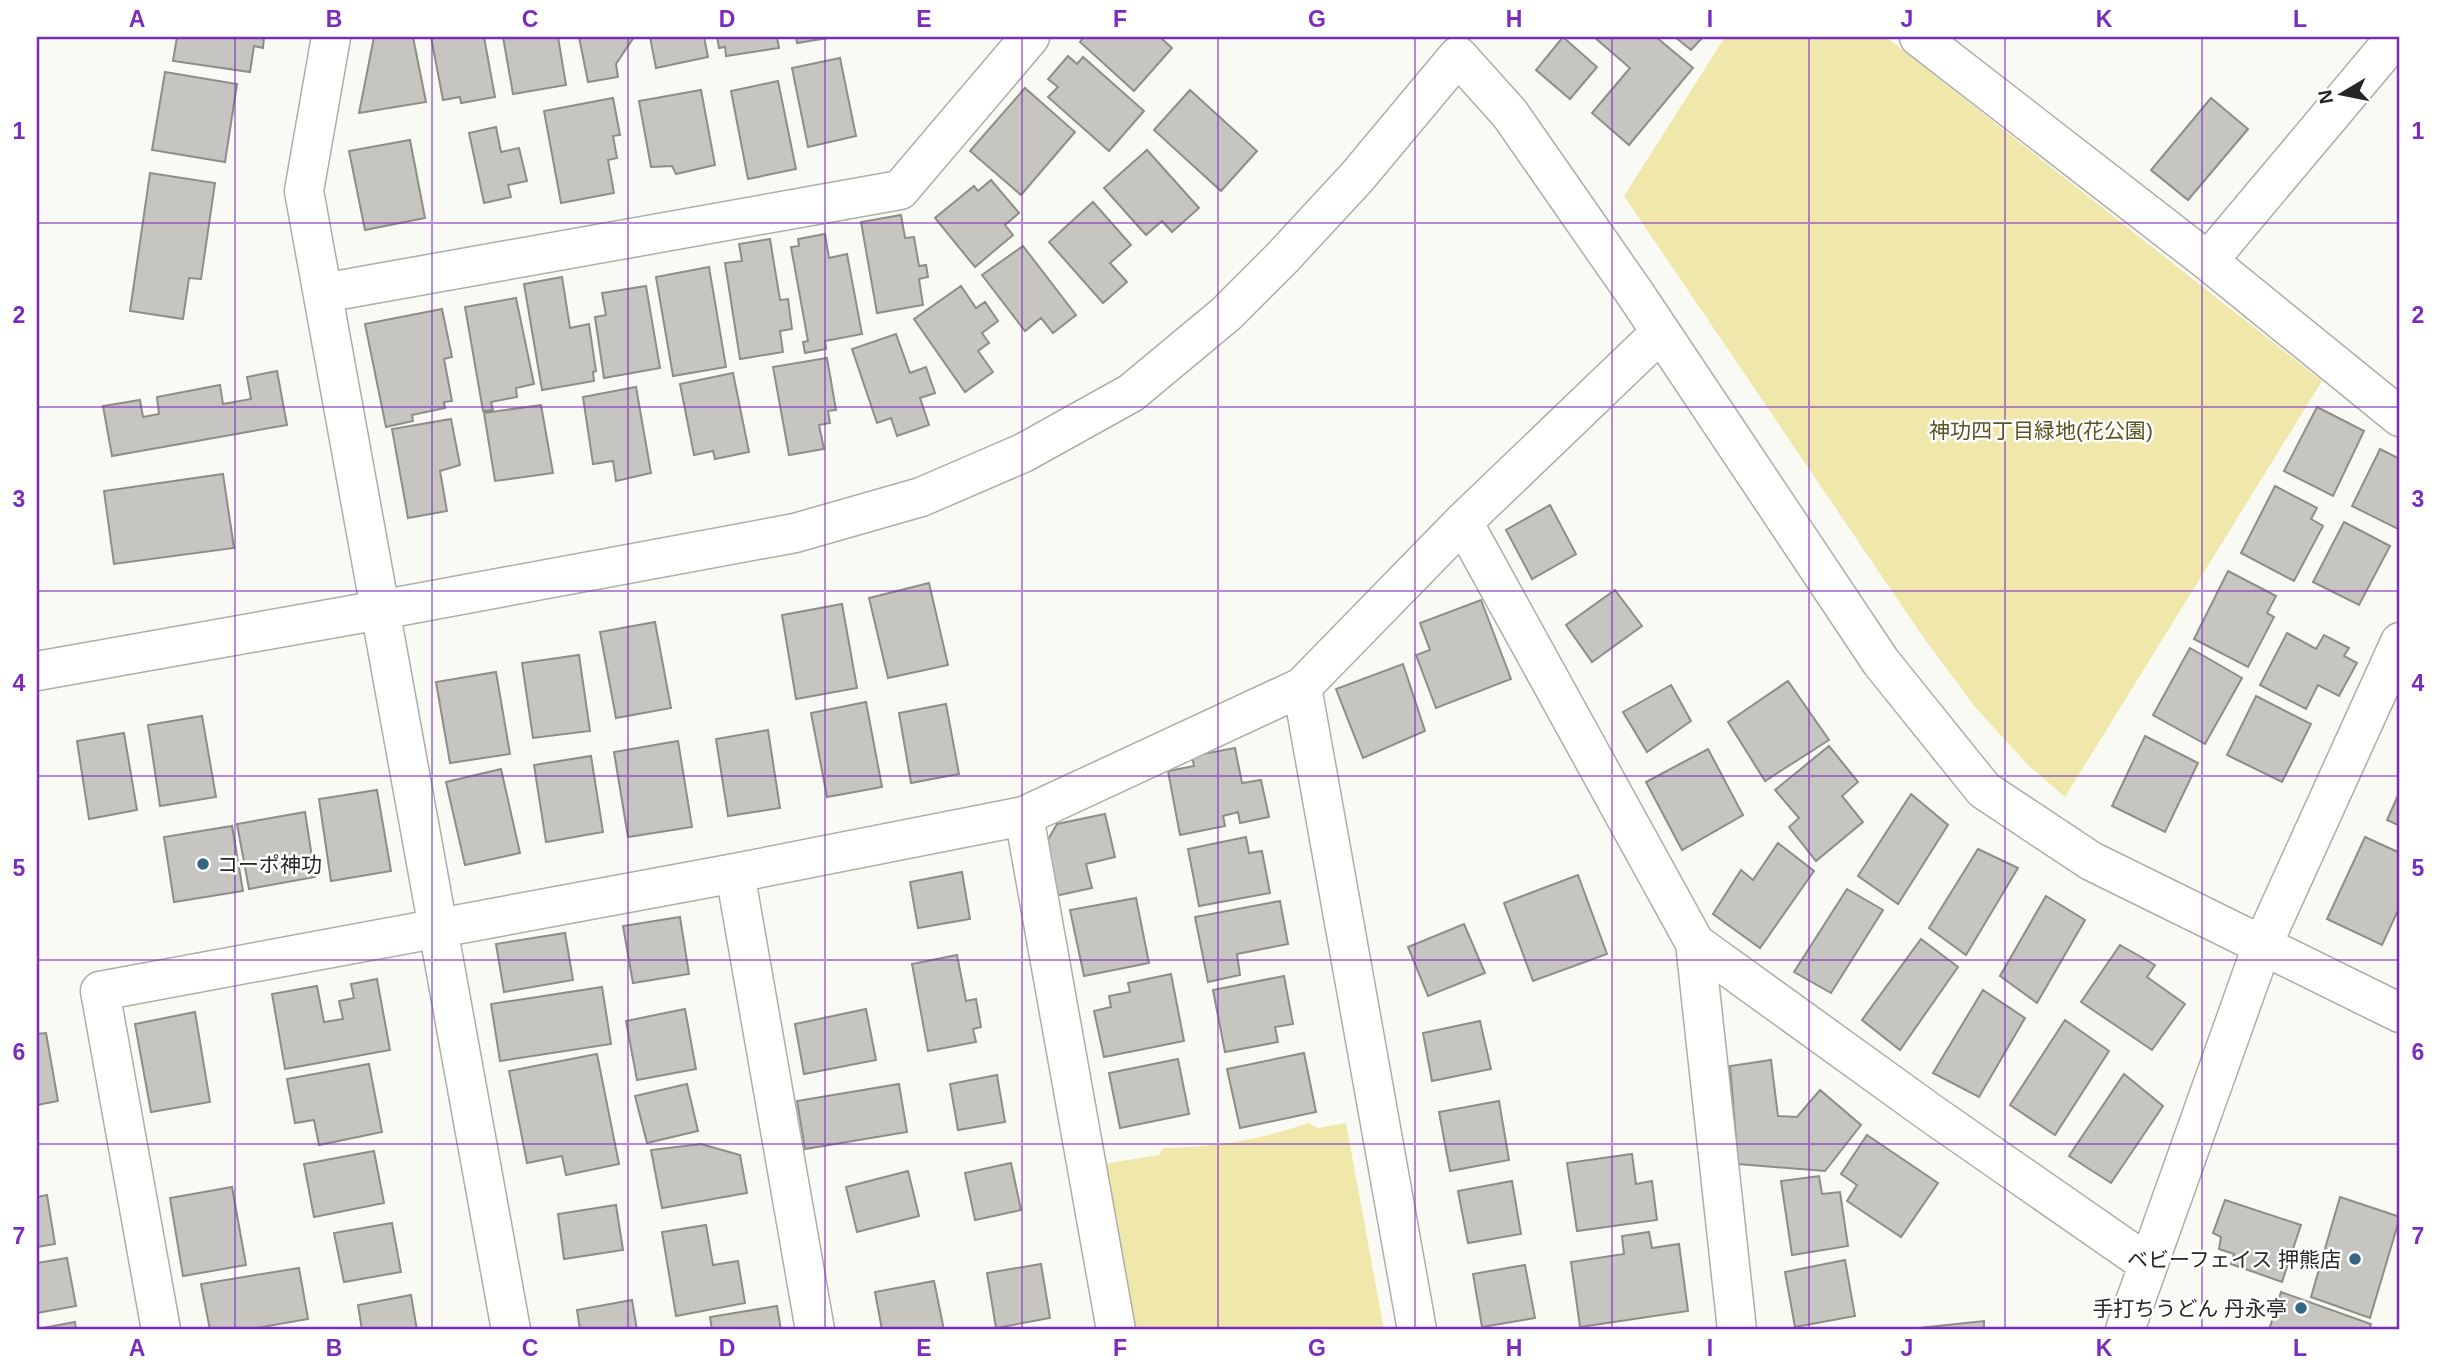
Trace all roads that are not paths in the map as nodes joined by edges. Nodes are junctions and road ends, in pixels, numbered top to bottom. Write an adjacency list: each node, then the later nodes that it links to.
1 (331, 37): 7 (street)
2 (1030, 37): 7 (street)
3 (1919, 37): 6 (street)
4 (2396, 37): 6 (street)
5 (1466, 47): 8 (street); 11 (street)
6 (2208, 261): 9 (street)
7 (323, 293): 11 (street)
8 (1660, 333): 10 (street); 19 (street)
9 (2400, 417)
10 (1463, 522): 14 (street); 18 (street)
11 (380, 610): 13 (street); 17 (street)
12 (2400, 642): 19 (street)
13 (37, 671)
14 (1302, 687): 15 (street); 26 (street)
15 (1024, 816): 16 (street); 25 (street)
16 (735, 873): 17 (street); 24 (street)
17 (437, 928): 22 (street); 23 (street)
18 (1695, 943): 21 (street); 27 (street)
19 (2262, 946): 20 (street); 21 (street)
20 (2400, 1013)
21 (2148, 1264): 28 (street)
22 (161, 1330)
23 (511, 1330)
24 (815, 1330)
25 (1116, 1330)
26 (1417, 1330)
27 (1737, 1330)
28 (2125, 1330)

